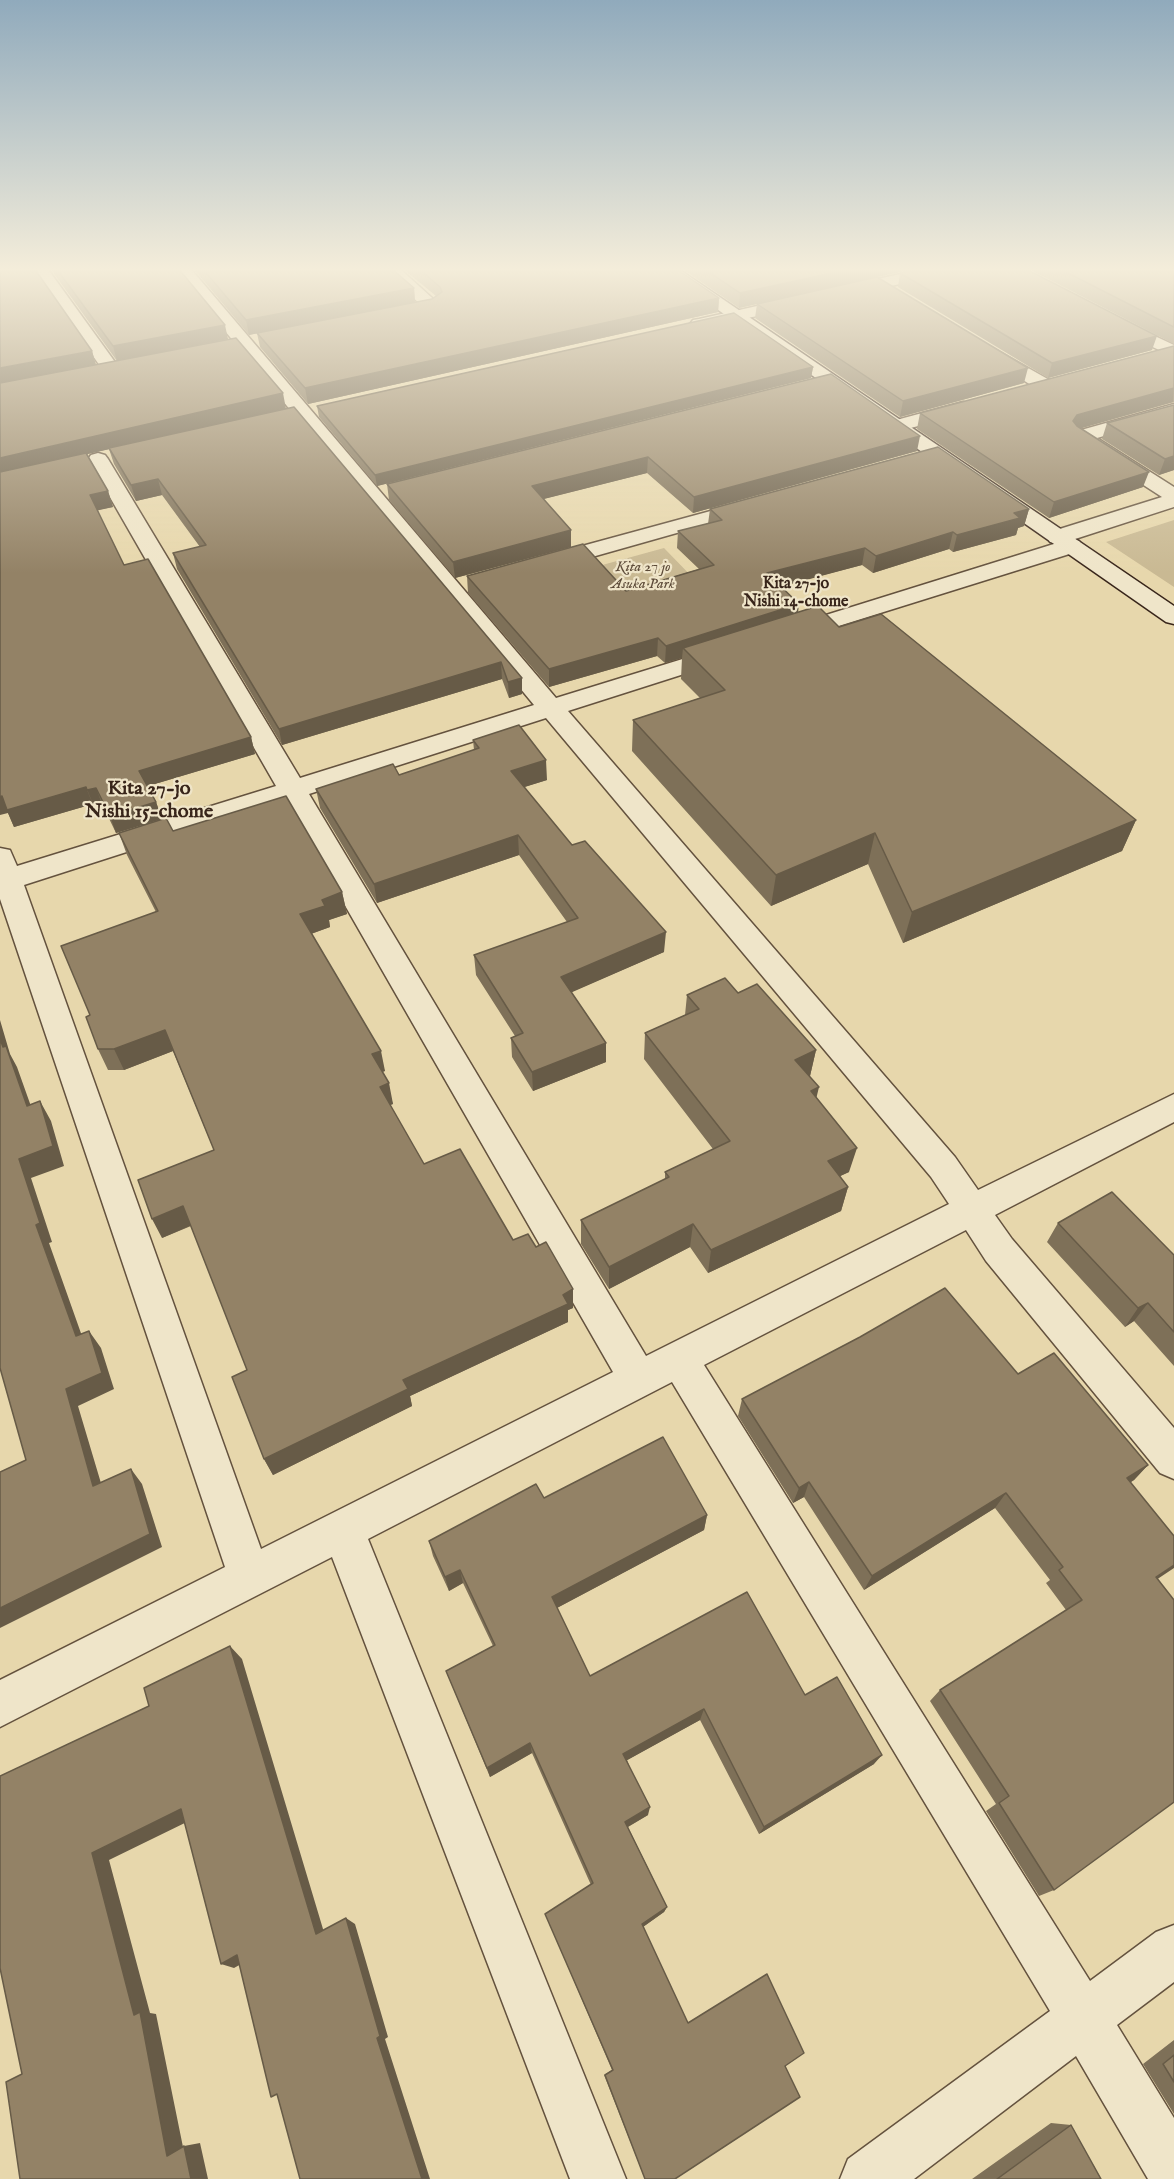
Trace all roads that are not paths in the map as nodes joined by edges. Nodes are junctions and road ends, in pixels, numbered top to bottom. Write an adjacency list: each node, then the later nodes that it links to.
1 (108, 370): 5 (street)
2 (266, 370): 20 (street)
3 (814, 370): 6 (street)
4 (1025, 370): 8 (street)
5 (89, 374)
6 (831, 381): 7 (street); 11 (street)
7 (811, 386)
8 (1023, 392)
9 (977, 404): 11 (street)
10 (1174, 410): 15 (street)
11 (896, 426): 12 (street)
12 (938, 454): 14 (street); 17 (street)
13 (98, 459): 21 (street)
14 (916, 460)
15 (1174, 498): 17 (street)
16 (768, 501): 18 (street)
17 (1064, 541): 19 (street); 20 (street)
18 (528, 568)
19 (1174, 617)
20 (553, 708): 21 (street); 24 (street)
21 (294, 790): 22 (street); 25 (street)
22 (3, 873): 28 (street)
23 (1174, 1107): 24 (street)
24 (972, 1211): 25 (street); 26 (street)
25 (659, 1369): 27 (street); 31 (street)
26 (1174, 1459)
27 (343, 1530): 28 (street); 33 (street)
28 (250, 1577): 29 (street)
29 (0, 1704)
30 (1174, 1950): 31 (street)
31 (1083, 2018): 32 (street); 34 (street)
32 (1174, 2170)
33 (598, 2179)
34 (868, 2179)

